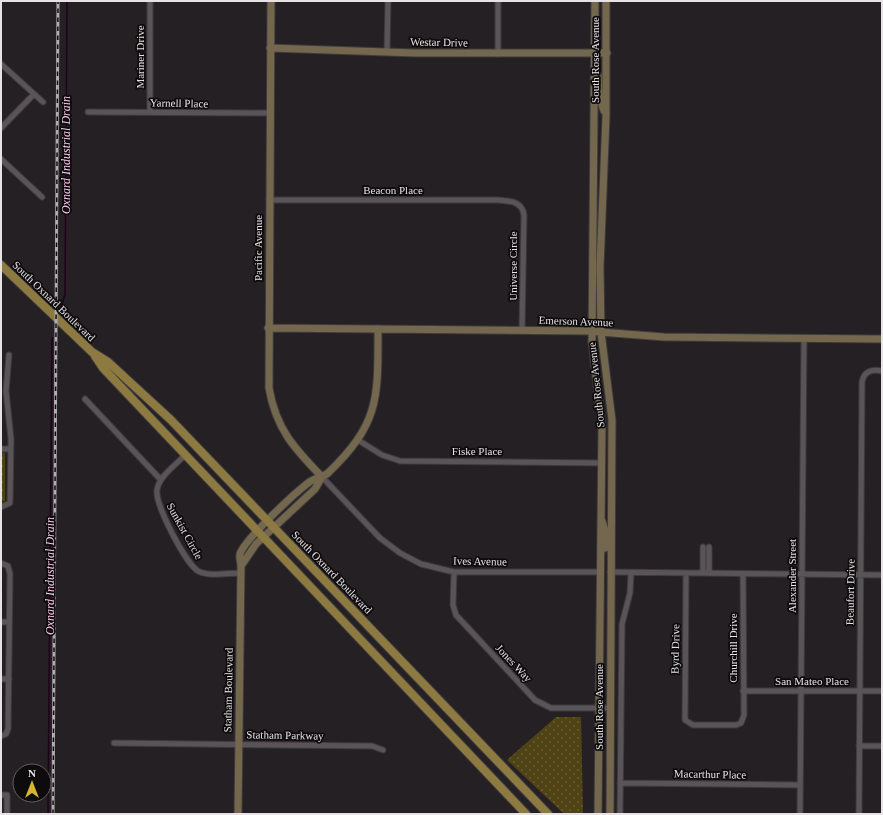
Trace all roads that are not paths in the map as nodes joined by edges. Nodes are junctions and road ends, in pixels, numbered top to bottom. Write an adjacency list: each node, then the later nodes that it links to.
1 (150, 1): 18 (street, Mariner Drive)
2 (271, 1): 9 (street, Pacific Avenue)
3 (388, 1): 10 (street)
4 (498, 1): 11 (street)
5 (595, 1): 7 (street, South Rose Avenue)
6 (606, 1): 8 (street, South Rose Avenue)
7 (594, 18): 8 (street); 12 (street, South Rose Avenue)
8 (606, 39): 13 (street, South Rose Avenue)
9 (270, 48): 10 (street, Westar Drive); 19 (street, Pacific Avenue)
10 (387, 51): 11 (street, Westar Drive)
11 (498, 54): 12 (street, Westar Drive)
12 (594, 54): 13 (street, Westar Drive); 20 (street); 30 (street, South Rose Avenue)
13 (607, 54): 20 (street, South Rose Avenue)
14 (1, 64): 15 (street)
15 (34, 94): 16 (street); 21 (street)
16 (43, 102)
17 (88, 112): 18 (street, Yarnell Place)
18 (150, 112): 19 (street, Yarnell Place)
19 (270, 113): 24 (street, Pacific Avenue)
20 (606, 117): 31 (street, South Rose Avenue)
21 (1, 128)
22 (1, 159): 23 (street)
23 (42, 197)
24 (269, 200): 25 (street, Beacon Place); 27 (street, Pacific Avenue)
25 (517, 204): 29 (street, Universe Circle)
26 (1, 265): 34 (main road, South Oxnard Boulevard)
27 (268, 328): 28 (street, Emerson Avenue); 44 (street, Pacific Avenue)
28 (378, 329): 29 (street, Emerson Avenue); 39 (street, Statham Boulevard)
29 (522, 330): 30 (street, Emerson Avenue)
30 (592, 332): 31 (street, Emerson Avenue); 43 (street, South Rose Avenue)
31 (601, 332): 32 (street, Emerson Avenue); 55 (street, South Rose Avenue)
32 (804, 338): 33 (street, Emerson Avenue); 61 (street, Alexander Street)
33 (882, 339)
34 (92, 352): 42 (main road, South Oxnard Boulevard); 48 (main road, South Oxnard Boulevard)
35 (9, 355): 37 (street)
36 (882, 371): 62 (street, Beaufort Drive)
37 (3, 391): 41 (street)
38 (85, 399): 45 (street)
39 (358, 440): 43 (street, Fiske Place); 44 (street, Statham Boulevard)
40 (1, 449): 41 (street)
41 (11, 449): 46 (street)
42 (185, 455): 45 (street); 50 (main road, South Oxnard Boulevard)
43 (602, 463): 47 (street, South Rose Avenue)
44 (322, 477): 48 (street, Statham Boulevard); 49 (street, Statham Boulevard); 53 (street, Ives Avenue)
45 (161, 480): 52 (street, Sunkist Circle)
46 (1, 507)
47 (600, 517): 54 (street, South Rose Avenue); 55 (street)
48 (269, 521): 49 (main road, South Oxnard Boulevard); 50 (street, Statham Boulevard)
49 (275, 527): 50 (street, Statham Boulevard); 84 (main road, South Oxnard Boulevard)
50 (261, 535): 52 (street, Statham Boulevard); 87 (main road, South Oxnard Boulevard)
51 (1, 563): 65 (street)
52 (241, 570): 77 (street, Statham Boulevard)
53 (454, 572): 54 (street, Ives Avenue); 72 (street, Jones Way)
54 (601, 572): 72 (street, South Rose Avenue)
55 (610, 572): 56 (street); 73 (street, South Rose Avenue)
56 (630, 573): 59 (street); 81 (street)
57 (703, 573): 58 (street); 58 (street); 59 (street)
58 (709, 573): 60 (street)
59 (686, 574): 74 (street, Byrd Drive)
60 (744, 574): 61 (street); 68 (street, Churchill Drive)
61 (802, 574): 62 (street); 69 (street, Alexander Street)
62 (861, 575): 63 (street); 70 (street, Beaufort Drive)
63 (882, 575)
64 (1, 622): 65 (street)
65 (9, 622): 67 (street)
66 (1, 679): 67 (street)
67 (9, 679): 75 (street)
68 (742, 691): 69 (street, San Mateo Place); 74 (street, Churchill Drive)
69 (801, 691): 70 (street, San Mateo Place); 82 (street, Alexander Street)
70 (860, 691): 71 (street, San Mateo Place); 78 (street, Beaufort Drive)
71 (882, 691)
72 (598, 708): 73 (street, Jones Way); 88 (street, South Rose Avenue)
73 (610, 708): 89 (street, South Rose Avenue)
74 (741, 723)
75 (3, 735)
76 (114, 743): 77 (street, Statham Parkway)
77 (238, 745): 80 (street, Statham Parkway); 86 (street, Statham Boulevard)
78 (859, 746): 79 (street); 92 (street, Beaufort Drive)
79 (882, 746)
80 (383, 750)
81 (620, 783): 82 (street, Macarthur Place); 90 (street)
82 (800, 785): 91 (street, Alexander Street)
83 (1, 795): 85 (street)
84 (548, 813)
85 (7, 814)
86 (238, 814)
87 (526, 814)
88 (598, 814)
89 (610, 814)
90 (620, 814)
91 (800, 814)
92 (859, 814)

